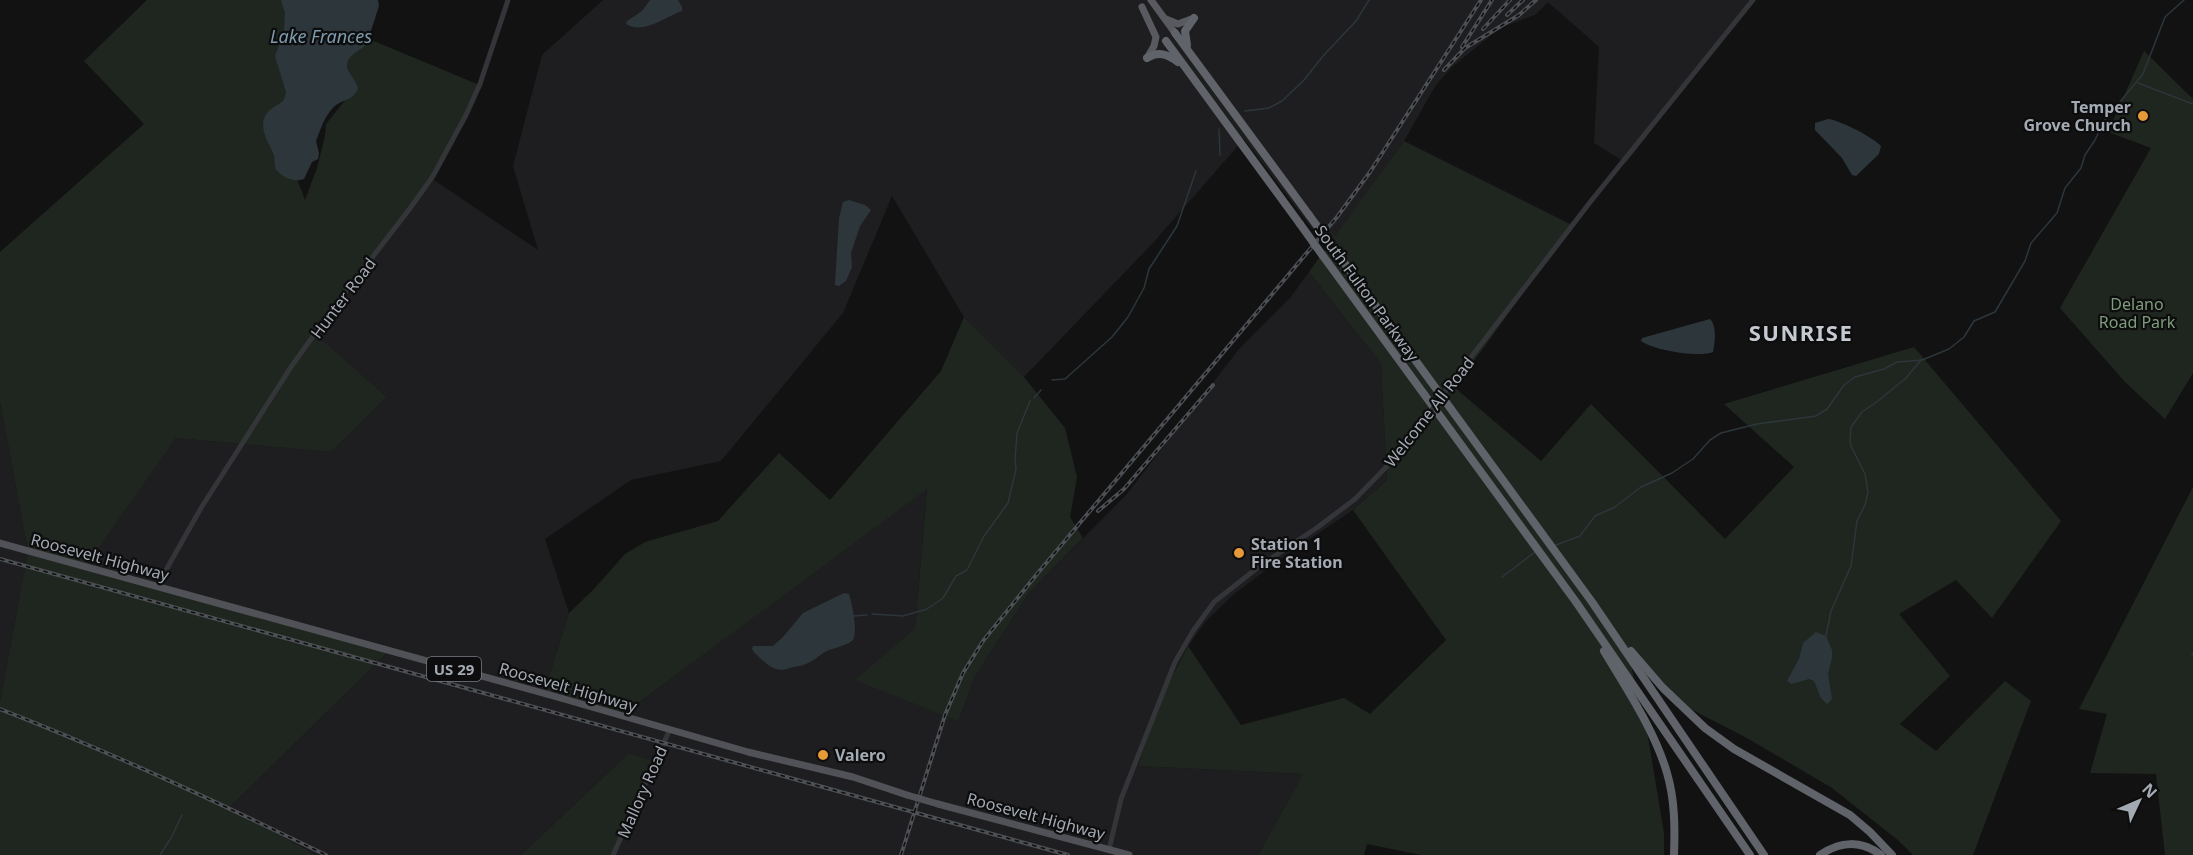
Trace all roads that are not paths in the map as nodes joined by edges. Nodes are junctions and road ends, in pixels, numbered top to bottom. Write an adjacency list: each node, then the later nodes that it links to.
1 (508, 0): 14 (street, Hunter Road)
2 (1136, 0): 5 (highway, South Fulton Parkway)
3 (1151, 0): 6 (highway, South Fulton Parkway)
4 (1753, 0): 18 (street, Welcome All Road, bridge)
5 (1142, 8): 9 (highway, South Fulton Parkway); 11 (highway)
6 (1164, 17): 7 (highway); 8 (highway, South Fulton Parkway)
7 (1194, 18): 10 (highway)
8 (1175, 33): 10 (highway, South Fulton Parkway)
9 (1166, 41): 12 (highway, South Fulton Parkway)
10 (1188, 50): 16 (highway, South Fulton Parkway, bridge)
11 (1147, 58): 12 (highway)
12 (1188, 71): 15 (highway, South Fulton Parkway, bridge)
13 (0, 543): 14 (main road, Roosevelt Highway / US 29)
14 (157, 586): 17 (main road, Roosevelt Highway / US 29)
15 (1576, 602): 21 (highway); 22 (highway)
16 (1592, 602): 23 (highway); 26 (highway)
17 (670, 729): 18 (main road, Roosevelt Highway / US 29, bridge); 19 (street, Mallory Road)
18 (1109, 850): 20 (main road, Roosevelt Highway / US 29)
19 (614, 855)
20 (1129, 855)
21 (1674, 855)
22 (1750, 855)
23 (1764, 855)
24 (1820, 855): 25 (highway)
25 (1881, 855)
26 (1892, 855)

